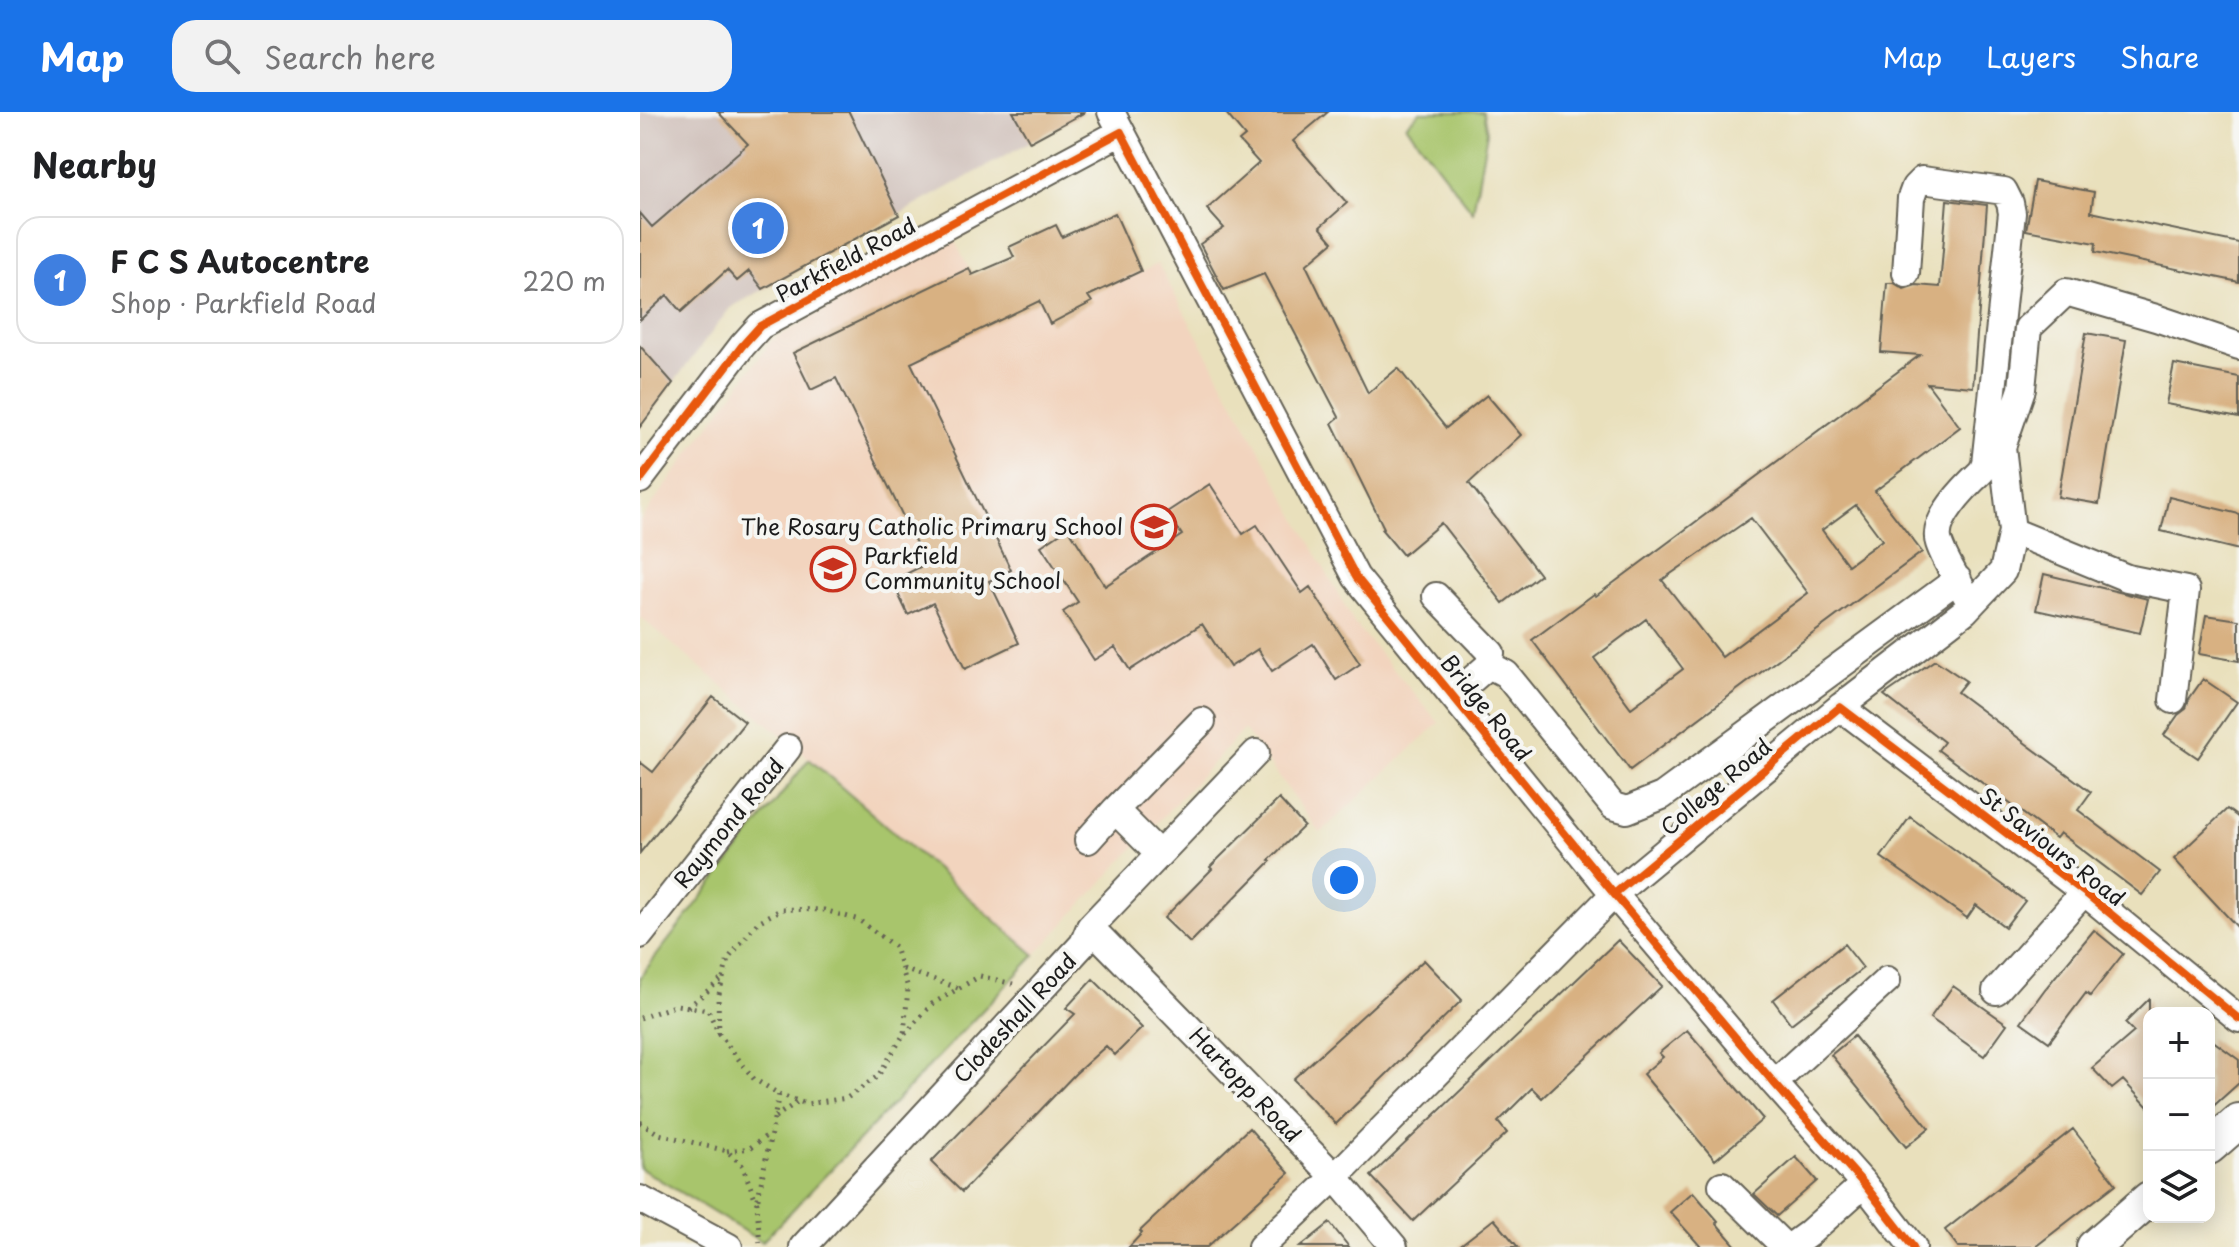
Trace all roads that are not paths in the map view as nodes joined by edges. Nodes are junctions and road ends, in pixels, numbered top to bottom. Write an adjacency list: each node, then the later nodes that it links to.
1 (1116, 122): 4 (street, Parkfield Road); 10 (street, Bridge Road)
2 (1906, 273): 6 (street)
3 (2239, 346): 5 (street, College Road)
4 (640, 480)
5 (2012, 531): 8 (street, College Road); 11 (street)
6 (1958, 579): 8 (street); 9 (street)
7 (1436, 596): 9 (street)
8 (1971, 604): 12 (street, College Road)
9 (1489, 665): 10 (street)
10 (1453, 696): 20 (street, Bridge Road)
11 (2173, 700)
12 (1840, 707): 19 (street, St Saviours Road); 20 (street, College Road)
13 (1202, 721): 16 (street)
14 (788, 748): 22 (street, Raymond Road)
15 (1256, 753): 18 (street, Clodeshall Road)
16 (1115, 810): 17 (street); 18 (street)
17 (1088, 840)
18 (1159, 854): 21 (street, Clodeshall Road)
19 (2084, 892): 24 (street); 25 (street, St Saviours Road)
20 (1614, 894): 26 (street, Bridge Road); 29 (street, College Road)
21 (1090, 927): 29 (street, Hartopp Road); 35 (street, Clodeshall Road)
22 (640, 935)
23 (1887, 980): 26 (street)
24 (1996, 991)
25 (2239, 1019)
26 (1774, 1083): 30 (street, Bridge Road)
27 (2239, 1121): 28 (main road)
28 (2215, 1142)
29 (1335, 1177): 36 (street, College Road); 37 (street, Hartopp Road)
30 (1864, 1184): 38 (street); 39 (street, Bridge Road)
31 (1722, 1185): 38 (street)
32 (640, 1199): 34 (street)
33 (2143, 1204): 40 (main road)
34 (729, 1247)
35 (803, 1247)
36 (1261, 1247)
37 (1394, 1247)
38 (1787, 1247)
39 (1913, 1247)
40 (2094, 1247)

